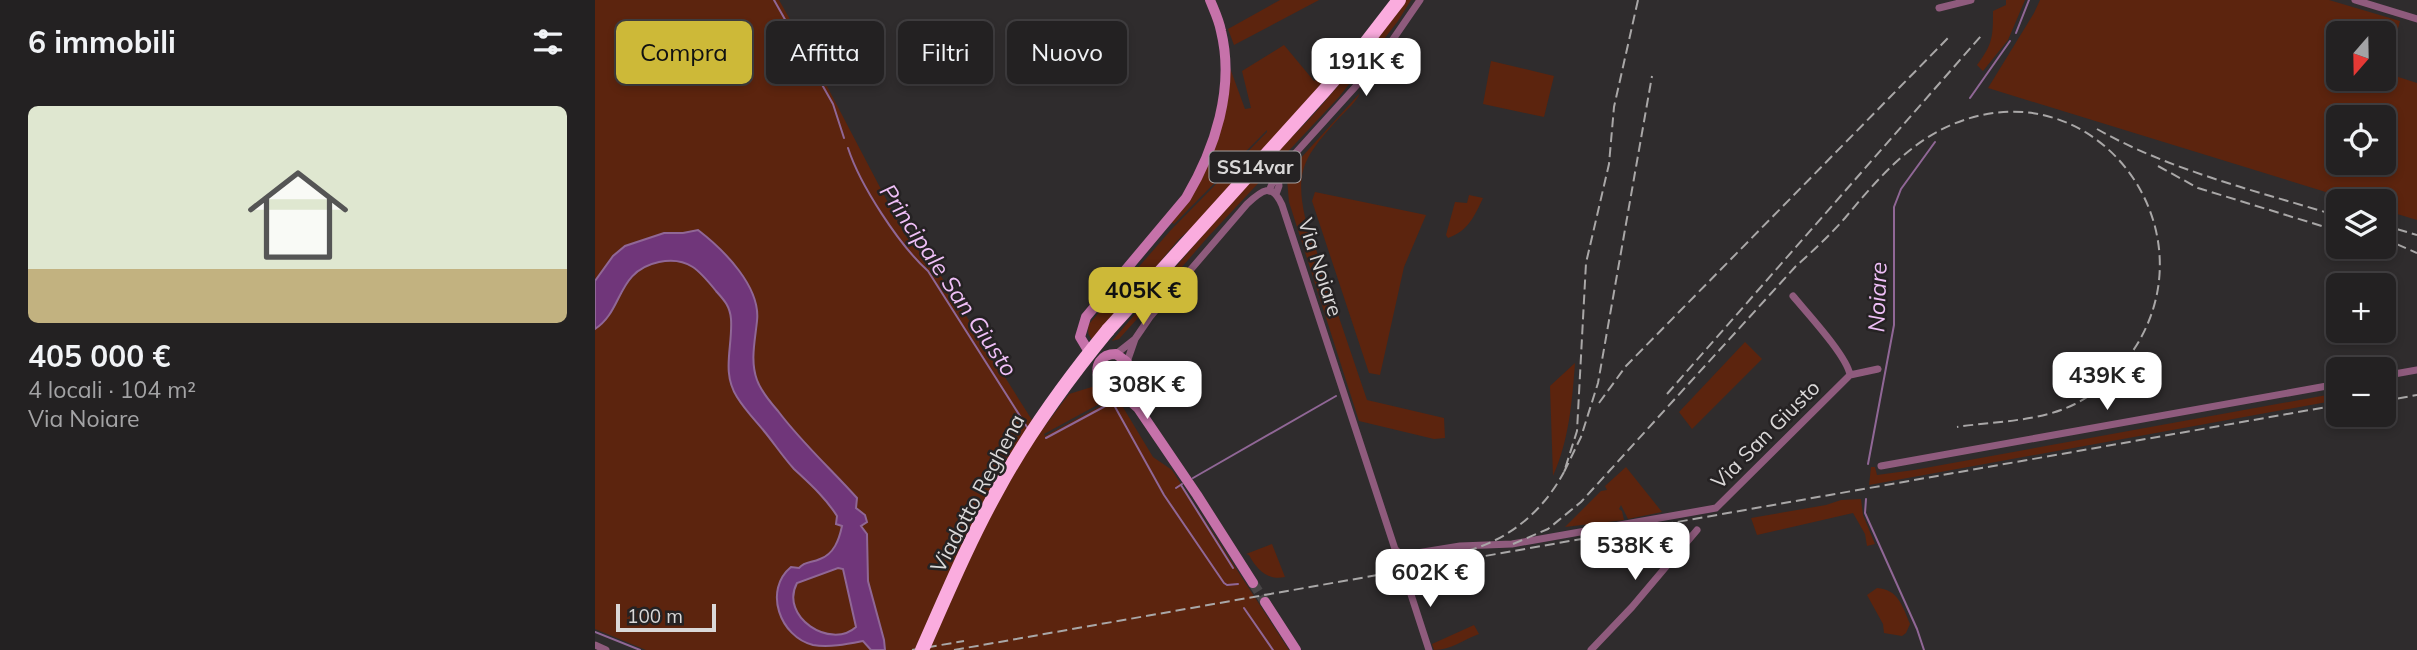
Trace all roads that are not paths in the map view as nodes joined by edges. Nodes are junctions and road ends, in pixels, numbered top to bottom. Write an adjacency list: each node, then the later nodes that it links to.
1 (1210, 0): 11 (street)
2 (1399, 0): 31 (highway, Viadotto Reghena / SS14var, bridge)
3 (1420, 0): 8 (street)
4 (1971, 0): 6 (street)
5 (2355, 0): 7 (street)
6 (1939, 8)
7 (2417, 19)
8 (1272, 193): 10 (street); 25 (street, Via Noiare)
9 (1794, 296): 19 (street, Via San Giusto)
10 (1135, 338): 12 (street); 13 (street)
11 (1089, 352): 12 (street); 14 (street)
12 (1111, 355): 13 (street); 14 (street)
13 (1127, 362): 17 (street)
14 (1097, 366): 21 (street)
15 (1878, 369): 19 (street)
16 (2417, 370): 18 (street)
17 (1129, 374): 21 (street); 22 (street)
18 (2396, 374)
19 (1850, 375): 25 (street, Via San Giusto)
20 (2326, 386): 23 (street)
21 (1112, 387): 22 (street)
22 (1138, 408): 27 (street)
23 (1881, 466)
24 (1697, 530): 34 (street)
25 (1397, 552)
26 (1405, 576): 33 (street)
27 (1253, 583)
28 (1265, 603): 32 (street)
29 (595, 645): 30 (street)
30 (606, 650)
31 (922, 650)
32 (1296, 650)
33 (1429, 650)
34 (1591, 650)

